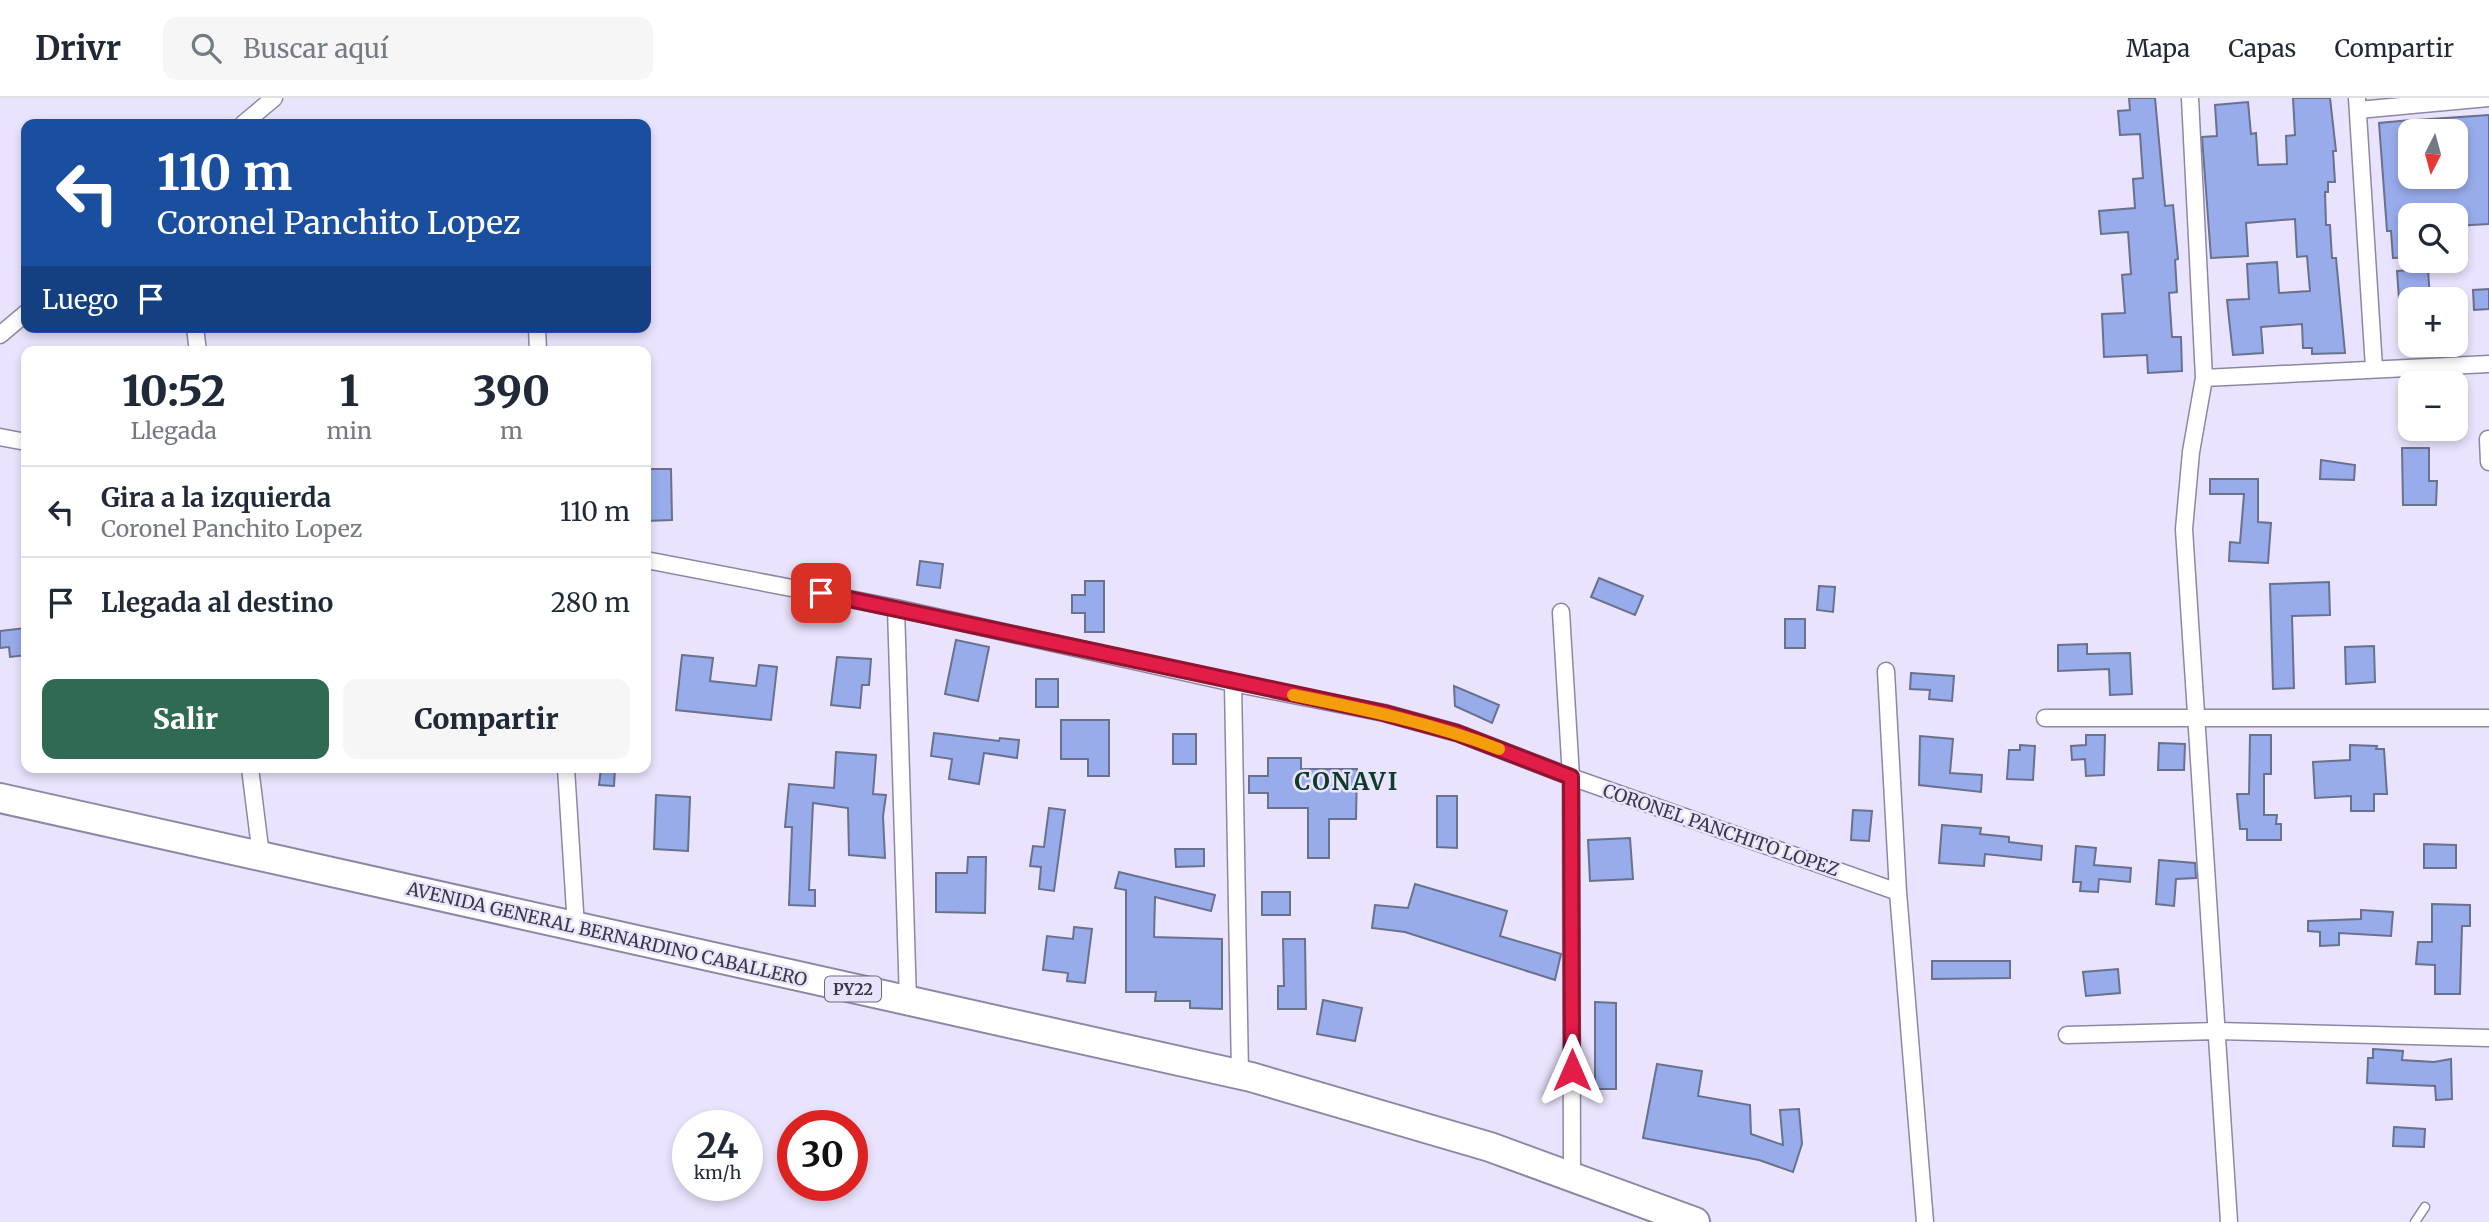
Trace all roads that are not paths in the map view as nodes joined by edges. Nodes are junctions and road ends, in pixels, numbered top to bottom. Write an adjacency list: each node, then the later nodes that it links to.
1 (274, 98): 5 (street)
2 (2190, 98): 10 (street)
3 (2489, 98): 4 (street)
4 (2357, 104): 9 (street)
5 (249, 119)
6 (21, 317): 7 (street)
7 (0, 335)
8 (2489, 364): 9 (street)
9 (2374, 368): 10 (street)
10 (2204, 379): 20 (street)
11 (0, 437): 13 (street)
12 (2488, 439): 14 (street)
13 (21, 441)
14 (2489, 463)
15 (651, 560): 16 (street, CORONEL PANCHITO LOPEZ)
16 (896, 608): 19 (street, CORONEL PANCHITO LOPEZ); 30 (street)
17 (1562, 612): 25 (street)
18 (1886, 671): 28 (street)
19 (1233, 683): 25 (street, CORONEL PANCHITO LOPEZ); 34 (street)
20 (2197, 717): 21 (street); 22 (street); 31 (street)
21 (2045, 718)
22 (2489, 718)
23 (251, 773): 27 (street)
24 (566, 773): 29 (street)
25 (1571, 777): 28 (street, CORONEL PANCHITO LOPEZ); 35 (street)
26 (0, 798): 27 (highway, AVENIDA GENERAL BERNARDINO CABALLERO / PY22)
27 (261, 856): 29 (highway, AVENIDA GENERAL BERNARDINO CABALLERO / PY22)
28 (1898, 892): 38 (street)
29 (576, 927): 30 (highway, AVENIDA GENERAL BERNARDINO CABALLERO / PY22)
30 (908, 1001): 34 (highway, AVENIDA GENERAL BERNARDINO CABALLERO / PY22)
31 (2217, 1031): 32 (street); 33 (street); 39 (street)
32 (2067, 1035)
33 (2489, 1038)
34 (1240, 1074): 35 (highway, AVENIDA GENERAL BERNARDINO CABALLERO / PY22)
35 (1572, 1177): 37 (highway, AVENIDA GENERAL BERNARDINO CABALLERO / PY22)
36 (2425, 1207): 40 (lane)
37 (1695, 1222)
38 (1925, 1222)
39 (2229, 1222)
40 (2415, 1222)

